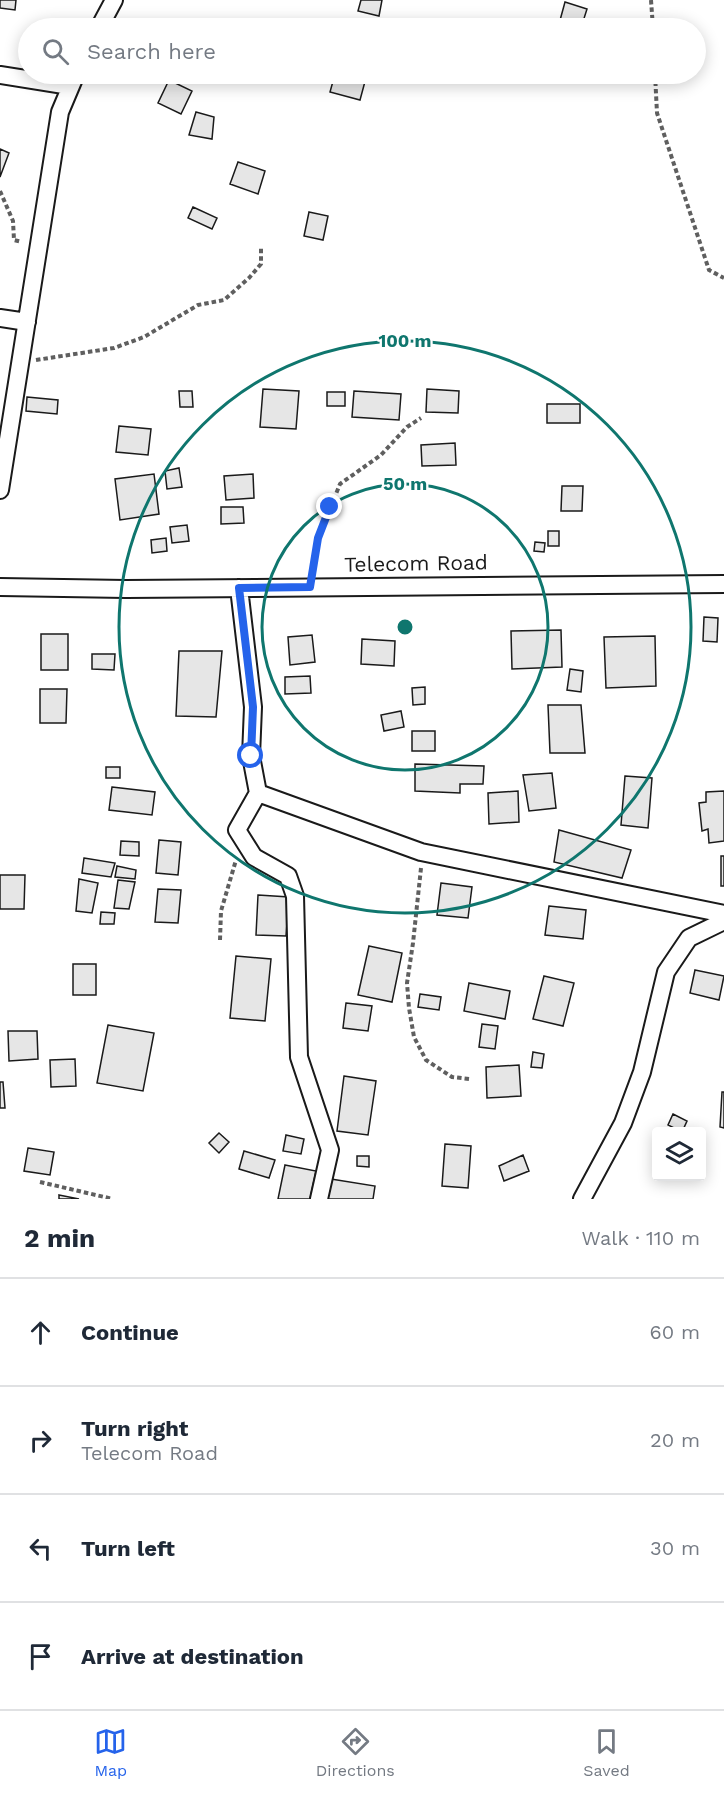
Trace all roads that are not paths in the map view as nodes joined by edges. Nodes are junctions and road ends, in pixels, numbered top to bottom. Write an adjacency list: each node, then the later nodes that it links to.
1 (114, 0): 2 (street)
2 (104, 18)
3 (0, 75): 4 (street)
4 (18, 76)
5 (71, 84): 7 (street)
6 (0, 318): 7 (street)
7 (27, 322): 8 (street)
8 (0, 490)
9 (724, 584): 11 (street, Telecom Road)
10 (0, 587): 11 (street, Telecom Road)
11 (239, 588): 12 (street)
12 (258, 794): 13 (street); 15 (street)
13 (724, 914)
14 (724, 921): 16 (street)
15 (319, 1199)
16 (582, 1199)

